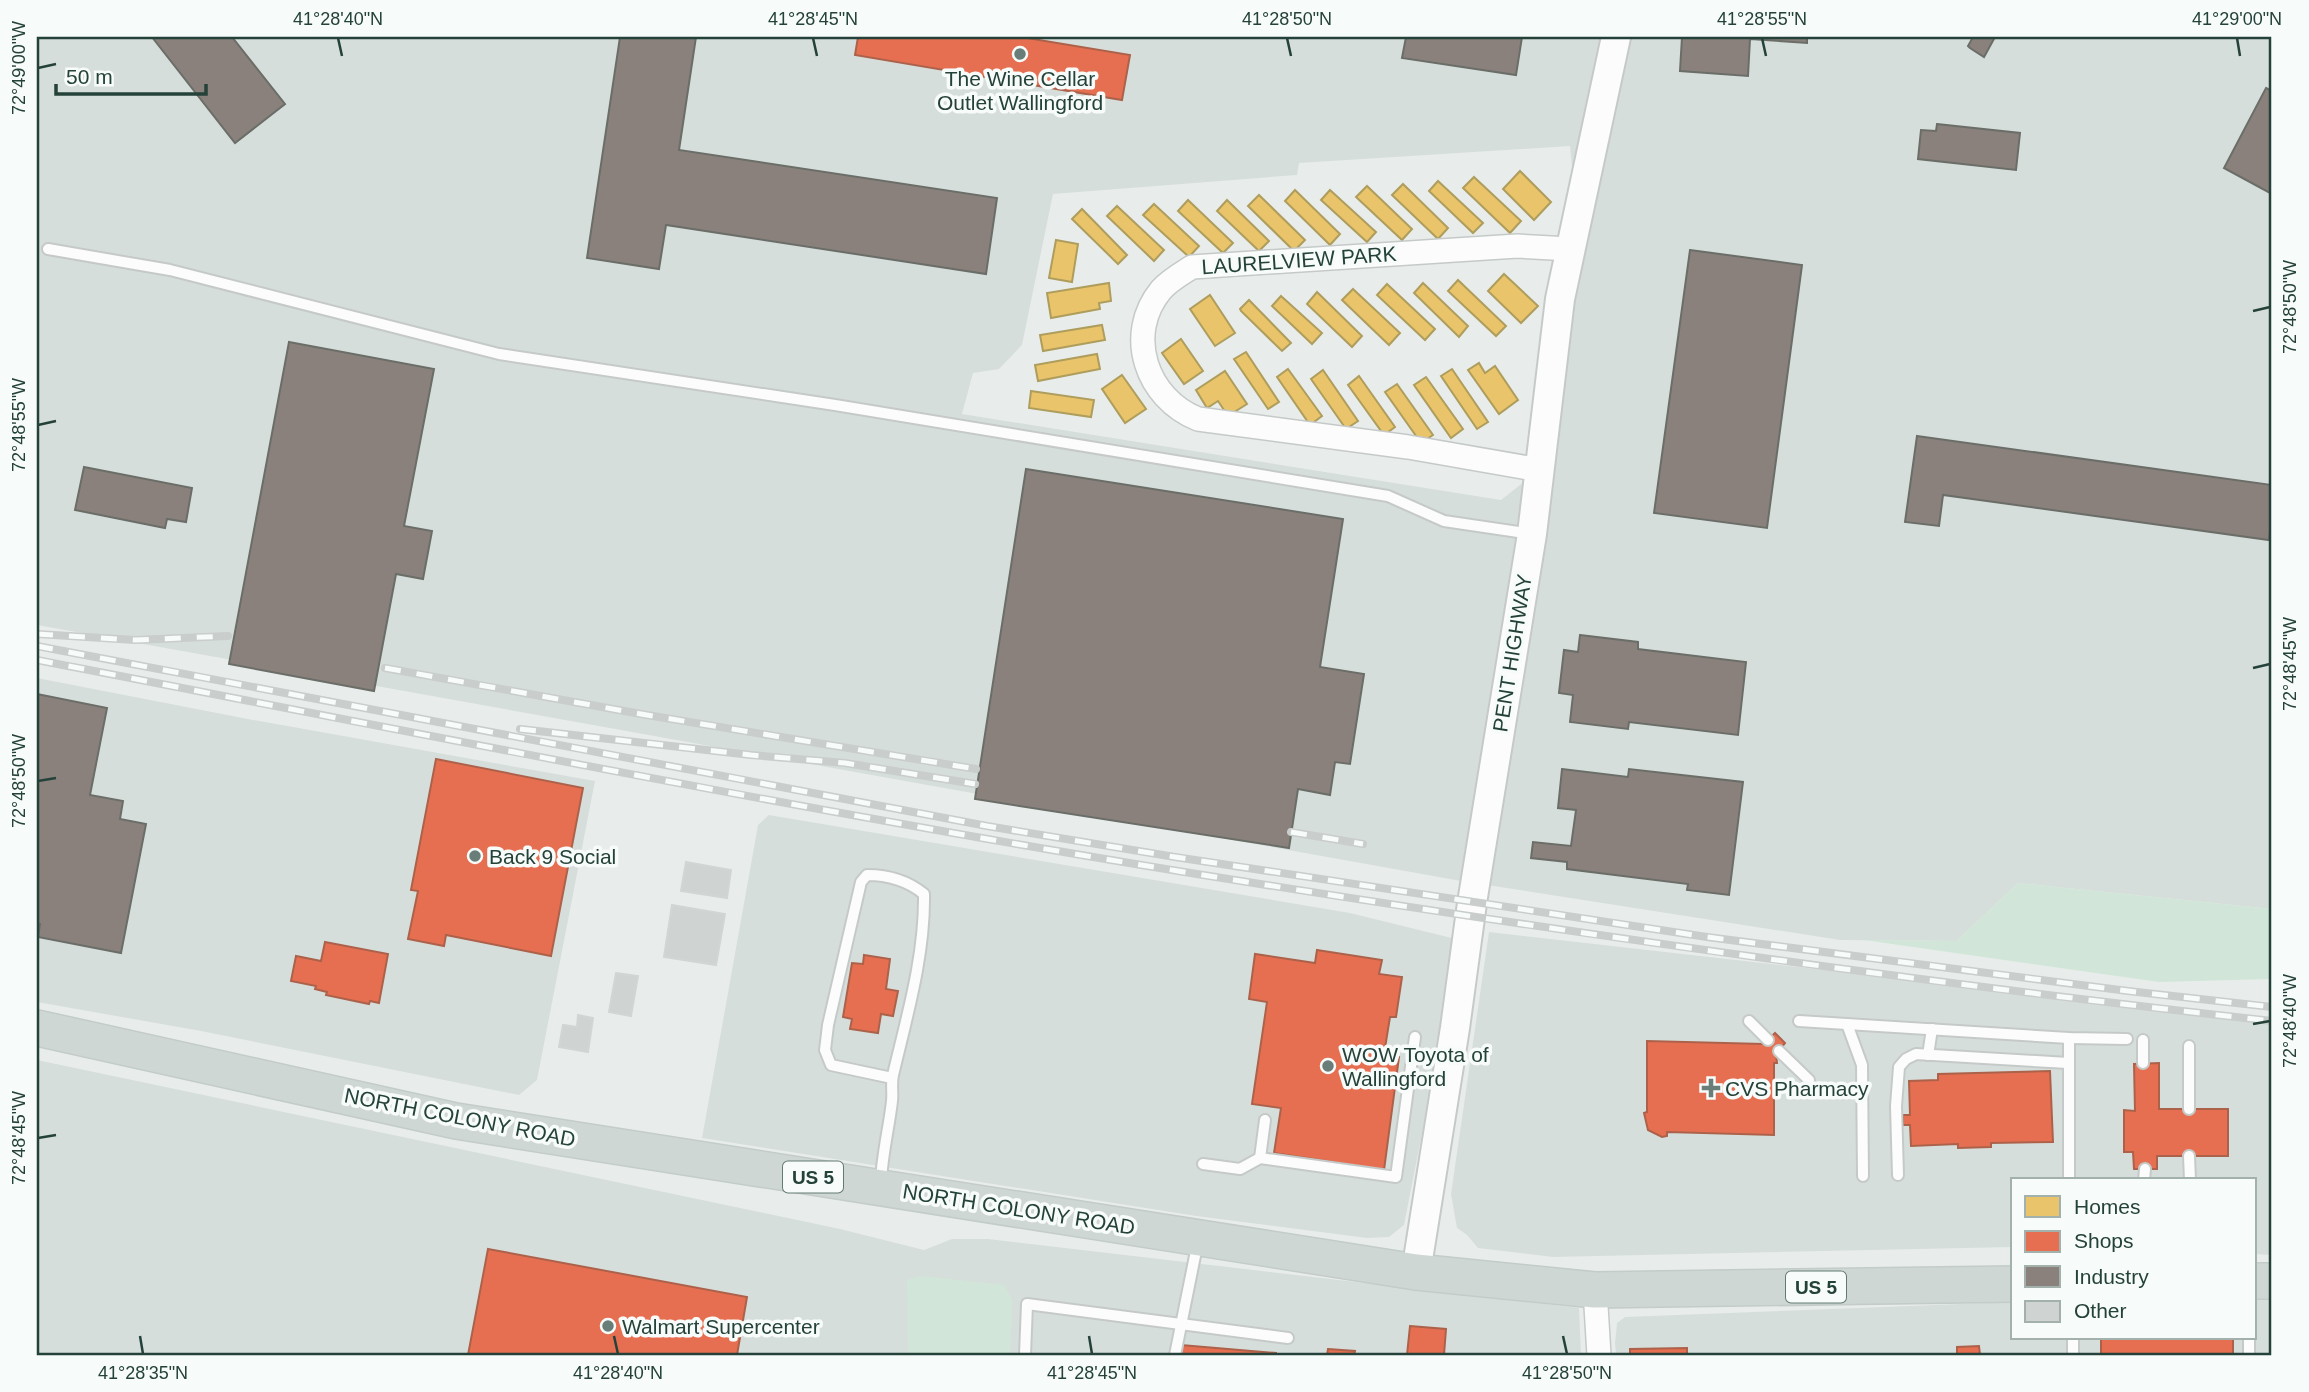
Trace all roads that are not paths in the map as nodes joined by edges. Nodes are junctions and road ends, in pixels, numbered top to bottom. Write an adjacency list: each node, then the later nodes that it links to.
1 (1615, 37): 3 (street, PENT HIGHWAY)
2 (48, 249): 5 (lane)
3 (1570, 249): 4 (street, PENT HIGHWAY); 4 (street, LAURELVIEW PARK)
4 (1540, 470): 5 (street, PENT HIGHWAY)
5 (1532, 534): 34 (street, PENT HIGHWAY)
6 (1749, 1021): 14 (lane)
7 (1799, 1021): 8 (lane)
8 (1847, 1024): 10 (lane); 29 (lane)
9 (37, 1028): 32 (main road, NORTH COLONY ROAD / US 5)
10 (1932, 1029): 12 (lane); 18 (lane)
11 (1415, 1037): 26 (lane)
12 (2069, 1038): 13 (lane); 19 (lane)
13 (2127, 1039)
14 (1768, 1040)
15 (2143, 1040): 20 (lane)
16 (2189, 1046): 23 (lane)
17 (1779, 1051): 22 (lane)
18 (1928, 1055): 19 (lane); 28 (lane)
19 (2068, 1063): 30 (lane)
20 (2143, 1063)
21 (892, 1078): 21 (lane); 32 (lane)
22 (1809, 1080)
23 (2189, 1108)
24 (1265, 1120): 26 (lane)
25 (2189, 1156): 31 (lane)
26 (1260, 1158): 27 (lane)
27 (1203, 1164)
28 (1898, 1175)
29 (1863, 1176)
30 (2069, 1178)
31 (2190, 1178)
32 (880, 1187): 33 (main road, NORTH COLONY ROAD / US 5)
33 (1198, 1237): 34 (main road, NORTH COLONY ROAD / US 5); 37 (lane)
34 (1416, 1272): 36 (main road, NORTH COLONY ROAD / US 5)
35 (2011, 1284): 36 (main road, NORTH COLONY ROAD / US 5)
36 (1595, 1290): 41 (street)
37 (1180, 1323): 38 (lane); 39 (lane); 40 (lane)
38 (1288, 1338)
39 (1025, 1355)
40 (1175, 1355)
41 (1599, 1355)

